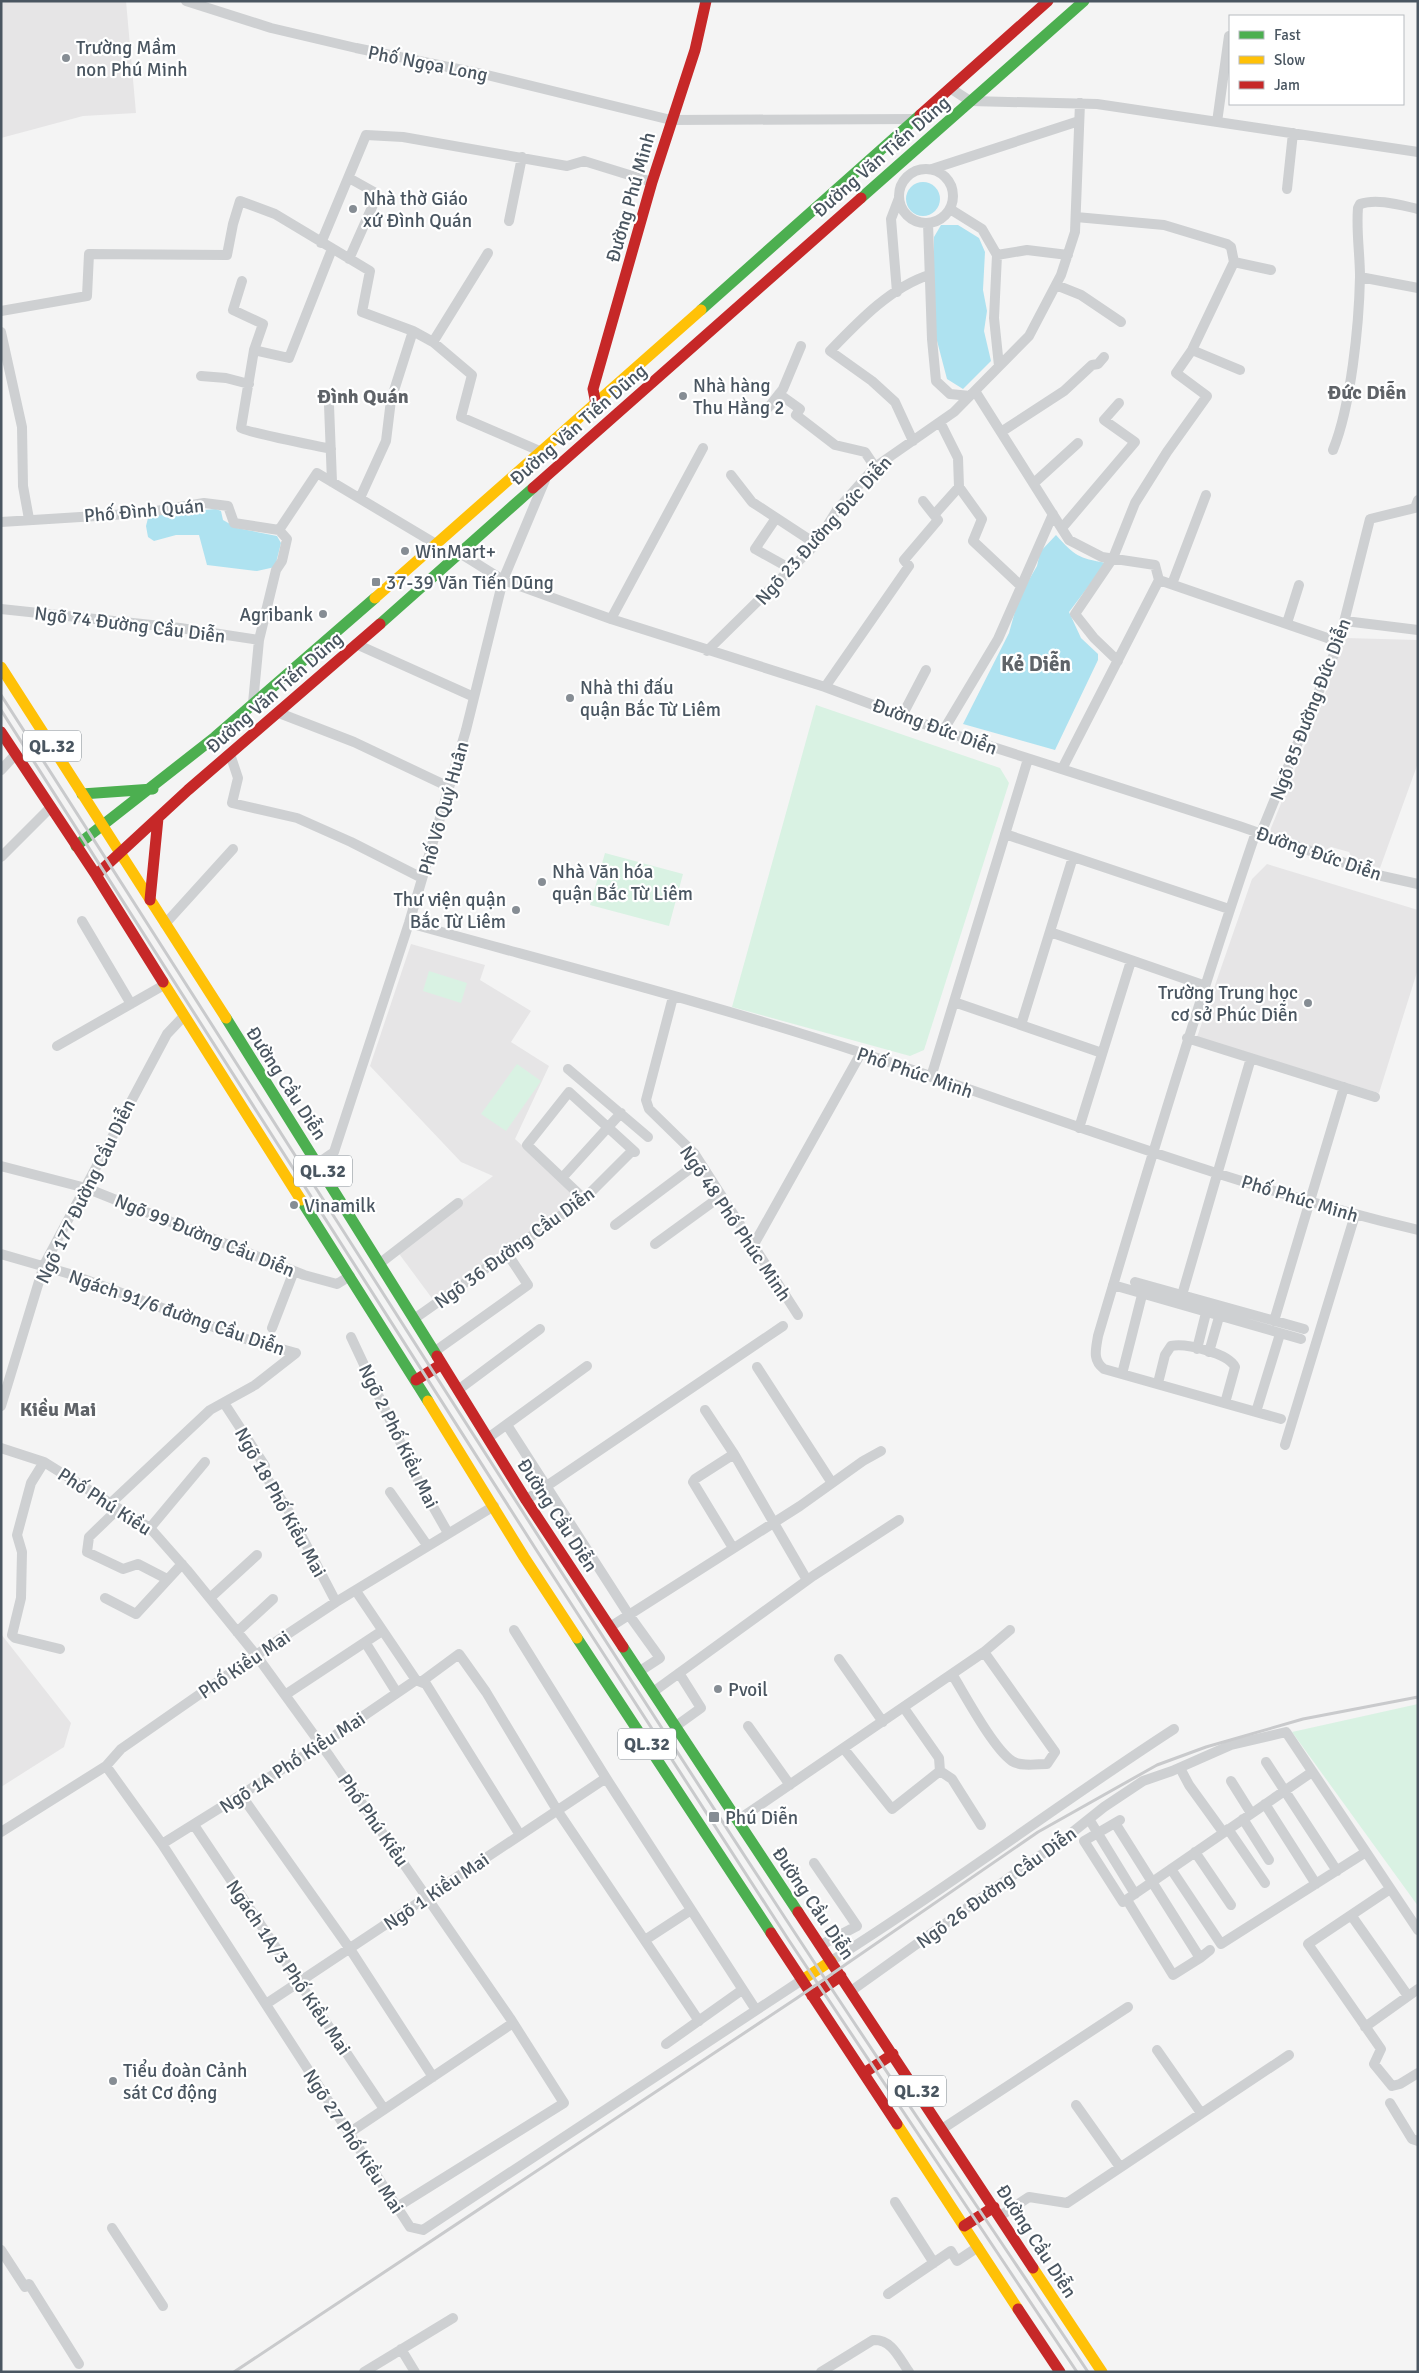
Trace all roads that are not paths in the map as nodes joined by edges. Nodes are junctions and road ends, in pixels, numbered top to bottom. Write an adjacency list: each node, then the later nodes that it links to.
1 (187, 1): 10 (street, Phố Ngọa Long)
2 (706, 1): 10 (main road, Đường Phú Minh)
3 (1048, 1): 6 (main road, Đường Văn Tiến Dũng)
4 (1084, 1): 7 (main road, Đường Văn Tiến Dũng)
5 (1229, 36): 12 (street)
6 (950, 88): 7 (street); 9 (main road, Đường Văn Tiến Dũng)
7 (970, 101): 8 (street); 14 (main road, Đường Văn Tiến Dũng)
8 (1080, 104): 11 (street, Ngõ 23 Đường Đức Diễn); 12 (street)
9 (916, 119): 10 (street, Phố Ngọa Long); 58 (main road, Đường Văn Tiến Dũng)
10 (672, 120): 20 (main road, Đường Phú Minh)
11 (1079, 121): 17 (street); 25 (street, Ngõ 23 Đường Đức Diễn)
12 (1216, 122): 13 (street)
13 (1293, 133): 15 (street); 21 (street)
14 (911, 152): 18 (street); 70 (main road, Đường Văn Tiến Dũng)
15 (1418, 152)
16 (522, 157): 19 (street); 20 (street); 26 (street)
17 (932, 169): 18 (street); 24 (street)
18 (913, 172): 22 (street)
19 (349, 178): 28 (street); 33 (street)
20 (652, 182): 58 (main road, Đường Phú Minh)
21 (1287, 189)
22 (899, 198): 27 (street); 41 (street)
23 (1418, 209): 37 (street)
24 (950, 210): 27 (street); 31 (street)
25 (1076, 217): 32 (street, Ngõ 23 Đường Đức Diễn); 34 (street)
26 (509, 221)
27 (928, 223): 36 (street)
28 (321, 243): 29 (street); 42 (street)
29 (332, 249): 33 (street); 48 (street)
30 (488, 253): 46 (street)
31 (997, 255): 32 (street); 51 (street)
32 (1068, 255): 39 (street, Ngõ 23 Đường Đức Diễn)
33 (349, 259): 44 (street)
34 (1234, 262): 35 (street); 49 (street)
35 (1272, 270)
36 (929, 274): 41 (street); 55 (street)
37 (1360, 277): 40 (street); 67 (street)
38 (242, 281): 48 (street)
39 (1056, 284): 43 (street); 51 (street, Ngõ 23 Đường Đức Diễn)
40 (1418, 288)
41 (897, 292): 63 (street)
42 (1, 311)
43 (1120, 322)
44 (413, 331): 46 (street); 76 (street)
45 (1, 332): 82 (street)
46 (433, 342): 68 (street)
47 (801, 346): 56 (street)
48 (254, 350): 54 (street)
49 (1192, 350): 52 (street); 89 (street)
50 (1104, 357): 62 (street)
51 (999, 366): 55 (street, Ngõ 23 Đường Đức Diễn)
52 (1240, 370)
53 (201, 376): 54 (street)
54 (249, 384): 66 (street)
55 (972, 393): 61 (street, Ngõ 23 Đường Đức Diễn); 62 (street)
56 (779, 394): 60 (street); 69 (street)
57 (1119, 403): 84 (street)
58 (596, 404): 68 (main road, Đường Văn Tiến Dũng)
59 (329, 405): 66 (street)
60 (768, 408)
61 (940, 422): 63 (street, Ngõ 23 Đường Đức Diễn); 74 (street)
62 (1001, 432): 73 (street)
63 (913, 441): 69 (street, Ngõ 23 Đường Đức Diễn)
64 (1078, 443): 73 (street)
65 (703, 448): 97 (street)
66 (331, 449): 72 (street)
67 (1333, 450)
68 (542, 452): 86 (main road, Đường Văn Tiến Dũng)
69 (875, 467): 87 (street, Ngõ 23 Đường Đức Diễn)
70 (547, 475): 88 (main road, Đường Văn Tiến Dũng); 91 (street, Phố Võ Quý Huân)
71 (732, 475): 81 (street)
72 (332, 482): 76 (street); 85 (street)
73 (1034, 483): 79 (street)
74 (959, 487): 80 (street); 95 (street)
75 (1206, 495): 93 (street)
76 (360, 498): 86 (street)
77 (923, 501): 80 (street)
78 (1418, 502): 98 (street, Ngõ 85 Đường Đức Diễn)
79 (1053, 514): 84 (street); 95 (street)
80 (934, 515): 108 (street)
81 (776, 518): 87 (street); 90 (street)
82 (29, 519): 83 (street, Phố Đình Quán); 85 (street, Phố Đình Quán)
83 (1, 522)
84 (1062, 528): 89 (street)
85 (279, 530): 101 (street)
86 (436, 544): 110 (main road, Đường Văn Tiến Dũng)
87 (816, 544): 90 (street, Ngõ 23 Đường Đức Diễn)
88 (458, 552): 91 (street, Đường Đức Diễn); 103 (main road, Đường Văn Tiến Dũng)
89 (1113, 558): 92 (street); 105 (street)
90 (791, 569): 104 (street, Ngõ 23 Đường Đức Diễn)
91 (504, 580): 97 (street, Đường Đức Diễn); 109 (street, Phố Võ Quý Huân)
92 (1160, 580): 93 (street); 105 (street)
93 (1172, 584): 99 (street)
94 (1299, 585): 99 (street)
95 (1021, 586): 113 (street)
96 (1, 609): 101 (street, Ngõ 74 Đường Cầu Diễn)
97 (611, 619): 104 (street, Đường Đức Diễn)
98 (1345, 622): 100 (street); 102 (street, Ngõ 85 Đường Đức Diễn)
99 (1287, 624): 102 (street)
100 (1418, 630)
101 (259, 640): 110 (street)
102 (1339, 642): 126 (street, Ngõ 85 Đường Đức Diễn)
103 (356, 644): 109 (street); 111 (main road, Đường Văn Tiến Dũng)
104 (707, 651): 108 (street, Đường Đức Diễn)
105 (1118, 660): 118 (street)
106 (1, 666): 122 (main road, Đường Cầu Diễn / QL.32)
107 (926, 670): 112 (street)
108 (825, 687): 112 (street, Đường Đức Diễn)
109 (474, 697): 120 (street, Phố Võ Quý Huân)
110 (253, 703): 121 (main road, Đường Văn Tiến Dũng)
111 (279, 713): 116 (main road, Đường Văn Tiến Dũng); 120 (street)
112 (903, 714): 113 (street, Đường Đức Diễn)
113 (943, 731): 117 (street, Đường Đức Diễn)
114 (1, 732): 115 (main road, QL.32)
115 (16, 754): 119 (street); 123 (main road, QL.32)
116 (230, 754): 124 (main road, Đường Văn Tiến Dũng); 134 (street)
117 (1028, 759): 118 (street, Đường Đức Diễn); 127 (street)
118 (1062, 769): 126 (street, Đường Đức Diễn)
119 (1, 770)
120 (448, 787): 134 (street, Phố Võ Quý Huân)
121 (153, 789): 122 (main road); 125 (main road, Đường Văn Tiến Dũng)
122 (82, 794): 125 (main road, Đường Cầu Diễn / QL.32)
123 (51, 807): 128 (main road, QL.32); 131 (street)
124 (158, 818): 130 (main road, Đường Văn Tiến Dũng); 136 (main road)
125 (103, 826): 128 (main road, Đường Văn Tiến Dũng); 130 (main road, Đường Cầu Diễn / QL.32)
126 (1258, 833): 135 (street, Đường Đức Diễn); 137 (street, Ngõ 85 Đường Đức Diễn)
127 (1005, 834): 132 (street); 146 (street)
128 (76, 846): 133 (main road, QL.32)
129 (233, 849): 140 (street)
130 (121, 854): 133 (main road, Đường Văn Tiến Dũng); 136 (main road, Đường Cầu Diễn / QL.32)
131 (1, 857)
132 (1073, 857): 137 (street); 141 (street)
133 (96, 875): 143 (main road, QL.32)
134 (422, 878): 139 (street, Phố Võ Quý Huân)
135 (1418, 884)
136 (150, 900): 140 (main road, Đường Cầu Diễn / QL.32)
137 (1229, 909): 144 (street, Ngõ 85 Đường Đức Diễn)
138 (82, 921): 147 (street)
139 (409, 923): 145 (street, Phố Phúc Minh); 165 (street, Phố Võ Quý Huân)
140 (165, 924): 165 (main road, Đường Cầu Diễn / QL.32)
141 (1050, 932): 142 (street); 149 (street)
142 (1131, 961): 144 (street); 152 (street)
143 (164, 985): 147 (street); 148 (main road, QL.32)
144 (1204, 985): 150 (street, Ngõ 85 Đường Đức Diễn)
145 (673, 997): 153 (street, Phố Phúc Minh); 164 (street, Ngõ 48 Phố Phúc Minh)
146 (954, 1002): 149 (street); 156 (street)
147 (131, 1004): 151 (street)
148 (184, 1016): 169 (street, Ngõ 177 Đường Cầu Diễn); 184 (main road, QL.32)
149 (1021, 1025): 152 (street)
150 (1187, 1038): 154 (street); 163 (street, Ngõ 85 Đường Đức Diễn)
151 (57, 1046)
152 (1102, 1052): 161 (street)
153 (861, 1053): 156 (street, Phố Phúc Minh); 178 (street)
154 (1251, 1058): 157 (street); 167 (street)
155 (568, 1068): 159 (street)
156 (931, 1077): 161 (street, Phố Phúc Minh)
157 (1344, 1087): 158 (street); 172 (street)
158 (1374, 1096)
159 (621, 1113): 160 (street); 162 (street)
160 (608, 1127): 168 (street); 168 (street); 171 (street, Ngõ 36 Đường Cầu Diễn)
161 (1079, 1128): 163 (street, Phố Phúc Minh)
162 (648, 1137)
163 (1152, 1152): 167 (street, Phố Phúc Minh); 186 (street, Ngõ 85 Đường Đức Diễn)
164 (699, 1162): 170 (street, Ngõ 48 Phố Phúc Minh); 175 (street)
165 (318, 1163): 181 (main road, Đường Cầu Diễn / QL.32)
166 (1, 1166): 169 (street, Ngõ 99 Đường Cầu Diễn)
167 (1217, 1172): 172 (street, Phố Phúc Minh); 188 (street)
168 (562, 1178): 171 (street)
169 (86, 1188): 182 (street, Ngõ 177 Đường Cầu Diễn); 183 (street, Ngõ 99 Đường Cầu Diễn)
170 (721, 1196): 177 (street); 178 (street, Ngõ 48 Phố Phúc Minh)
171 (584, 1199): 179 (street, Ngõ 36 Đường Cầu Diễn)
172 (1311, 1202): 174 (street, Phố Phúc Minh); 193 (street)
173 (458, 1204): 181 (street)
174 (1355, 1215): 176 (street, Phố Phúc Minh); 217 (street)
175 (614, 1225)
176 (1418, 1230)
177 (655, 1244)
178 (753, 1246): 190 (street, Ngõ 48 Phố Phúc Minh)
179 (507, 1253): 192 (street, Ngõ 36 Đường Cầu Diễn); 200 (street)
180 (1, 1254): 182 (street, Ngách 91/6 đường Cầu Diễn)
181 (378, 1264): 192 (main road, Đường Cầu Diễn / QL.32)
182 (44, 1265): 210 (street, Ngách 91/6 đường Cầu Diễn); 211 (street, Ngõ 177 Đường Cầu Diễn)
183 (294, 1271): 184 (street, Ngõ 99 Đường Cầu Diễn); 195 (street)
184 (350, 1276): 206 (main road, QL.32)
185 (1135, 1282): 188 (street)
186 (1113, 1286): 187 (street); 205 (street, Ngõ 85 Đường Đức Diễn)
187 (1142, 1295): 189 (street); 205 (street)
188 (1182, 1295): 193 (street)
189 (1206, 1313): 191 (street); 199 (street)
190 (798, 1315)
191 (1219, 1317): 197 (street); 201 (street)
192 (414, 1319): 200 (main road, Đường Cầu Diễn / QL.32)
193 (1274, 1321): 197 (street)
194 (783, 1326): 224 (street)
195 (272, 1328)
196 (540, 1329): 208 (street)
197 (1280, 1334): 213 (street)
198 (351, 1337): 232 (street, Ngõ 2 Phố Kiều Mai)
199 (1197, 1349): 201 (street); 207 (street)
200 (434, 1352): 202 (main road, Đường Cầu Diễn / QL.32)
201 (1208, 1352): 209 (street)
202 (442, 1364): 206 (main road); 208 (main road, Đường Cầu Diễn / QL.32)
203 (587, 1366): 215 (street)
204 (757, 1367): 223 (street)
205 (1122, 1374): 207 (street)
206 (416, 1380): 228 (main road, QL.32)
207 (1158, 1383): 209 (street)
208 (458, 1390): 216 (main road, Đường Cầu Diễn / QL.32)
209 (1226, 1402): 213 (street)
210 (224, 1403): 227 (street); 243 (street, Ngõ 18 Phố Kiều Mai)
211 (1, 1406)
212 (705, 1410): 220 (street)
213 (1256, 1412): 214 (street)
214 (1281, 1419)
215 (507, 1425): 216 (street); 224 (street)
216 (488, 1438): 226 (main road, Đường Cầu Diễn / QL.32)
217 (1285, 1445)
218 (1, 1448): 221 (street, Phố Phú Kiều)
219 (881, 1451): 223 (street)
220 (734, 1454): 230 (street); 234 (street)
221 (44, 1462): 227 (street, Phố Phú Kiều); 251 (street)
222 (205, 1462): 231 (street)
223 (832, 1483): 230 (street)
224 (546, 1487): 226 (street); 244 (street)
225 (390, 1492): 233 (street)
226 (526, 1500): 245 (main road, Đường Cầu Diễn / QL.32)
227 (115, 1506): 231 (street, Phố Phú Kiều); 237 (street)
228 (494, 1506): 232 (street, Phố Kiều Mai); 314 (main road, QL.32)
229 (899, 1520): 238 (street)
230 (773, 1523): 234 (street); 238 (street)
231 (150, 1528): 236 (street, Phố Phú Kiều)
232 (448, 1533): 233 (street, Phố Kiều Mai)
233 (427, 1545): 239 (street, Phố Kiều Mai)
234 (733, 1548): 244 (street)
235 (257, 1554): 241 (street)
236 (182, 1564): 237 (street); 241 (street, Phố Phú Kiều)
237 (167, 1579): 240 (street)
238 (807, 1580): 256 (street)
239 (356, 1591): 243 (street, Phố Kiều Mai); 248 (street)
240 (104, 1598)
241 (210, 1598): 249 (street, Phố Phú Kiều)
242 (273, 1599): 249 (street)
243 (336, 1602): 253 (street, Phố Kiều Mai)
244 (629, 1615): 245 (street); 255 (street)
245 (610, 1627): 255 (main road, Đường Cầu Diễn / QL.32)
246 (514, 1630): 274 (street)
247 (1010, 1630): 252 (street)
248 (382, 1631): 250 (street); 258 (street)
249 (236, 1632): 253 (street, Phố Phú Kiều)
250 (365, 1642): 260 (street); 261 (street)
251 (60, 1649)
252 (984, 1652): 257 (street); 257 (street)
253 (256, 1655): 261 (street, Phố Phú Kiều); 270 (street, Phố Kiều Mai)
254 (839, 1660): 263 (street)
255 (640, 1672): 259 (main road, Đường Cầu Diễn / QL.32)
256 (678, 1673): 259 (street); 264 (street)
257 (952, 1674): 262 (street)
258 (418, 1681): 260 (street, Ngõ 1A Phố Kiều Mai); 280 (street, Ngõ 1A Phố Kiều Mai); 289 (street)
259 (653, 1692): 264 (main road, Đường Cầu Diễn / QL.32)
260 (397, 1693): 267 (street, Ngõ 1A Phố Kiều Mai)
261 (285, 1695): 267 (street, Phố Phú Kiều)
262 (904, 1708): 263 (street); 272 (street)
263 (883, 1722): 268 (street)
264 (676, 1726): 283 (main road, Đường Cầu Diễn / QL.32)
265 (748, 1726): 276 (street)
266 (1174, 1729): 312 (street)
267 (321, 1745): 278 (street, Ngõ 1A Phố Kiều Mai); 302 (street, Phố Phú Kiều)
268 (844, 1749): 272 (street); 276 (street)
269 (1266, 1762): 277 (street)
270 (106, 1766): 287 (street, Phố Kiều Mai); 290 (street, Ngõ 27 Phố Kiều Mai)
271 (1180, 1768): 273 (street); 282 (street); 286 (street)
272 (940, 1771): 284 (street)
273 (1312, 1772): 277 (street); 292 (street)
274 (606, 1778): 280 (street, Ngõ 1 Kiều Mai); 304 (street)
275 (1231, 1781): 281 (street)
276 (790, 1785): 283 (street)
277 (1285, 1790): 279 (street); 296 (street)
278 (241, 1795): 285 (street, Ngõ 1A Phố Kiều Mai); 309 (street)
279 (1265, 1804): 281 (street); 299 (street)
280 (557, 1810): 289 (street, Ngõ 1 Kiều Mai); 307 (street)
281 (1247, 1816): 286 (street); 293 (street)
282 (1089, 1819): 288 (street, Ngõ 26 Đường Cầu Diễn); 318 (street, Ngõ 26 Đường Cầu Diễn)
283 (738, 1820): 308 (main road, Đường Cầu Diễn / QL.32)
284 (981, 1824)
285 (194, 1825): 290 (street, Ngõ 1A Phố Kiều Mai); 315 (street, Ngách 1A/3 Phố Kiều Mai)
286 (1226, 1831): 291 (street); 298 (street)
287 (1, 1832)
288 (1098, 1833): 297 (street); 301 (street, Ngõ 26 Đường Cầu Diễn); 301 (street)
289 (520, 1835): 302 (street, Ngõ 1 Kiều Mai)
290 (162, 1844): 321 (street, Ngõ 27 Phố Kiều Mai)
291 (1195, 1852): 295 (street); 303 (street)
292 (1366, 1852): 296 (street); 300 (street)
293 (1268, 1860)
294 (814, 1863): 308 (street)
295 (1171, 1869): 297 (street); 299 (street)
296 (1337, 1871): 299 (street)
297 (1153, 1882): 301 (street); 311 (street)
298 (1265, 1883)
299 (1316, 1884)
300 (1390, 1889): 305 (street); 306 (street)
301 (1131, 1897): 311 (street)
302 (428, 1898): 309 (street, Ngõ 1 Kiều Mai); 325 (street, Phố Phú Kiều)
303 (1231, 1905)
304 (691, 1910): 307 (street); 317 (street)
305 (1351, 1915): 320 (street); 326 (street)
306 (1418, 1930)
307 (645, 1940): 324 (street)
308 (821, 1945): 312 (main road, Đường Cầu Diễn / QL.32)
309 (350, 1949): 315 (street, Ngõ 1 Kiều Mai); 333 (street)
310 (1210, 1950): 311 (street)
311 (1200, 1958)
312 (831, 1961): 313 (main road, Đường Cầu Diễn / QL.32); 314 (main road)
313 (841, 1976): 318 (main road, Đường Cầu Diễn / QL.32); 319 (main road)
314 (802, 1980): 319 (main road, QL.32); 323 (street, Ngõ 27 Phố Kiều Mai)
315 (299, 1982): 321 (street, Ngõ 1 Kiều Mai); 336 (street, Ngách 1A/3 Phố Kiều Mai)
316 (1418, 1989): 320 (street)
317 (742, 1990): 323 (street); 324 (street)
318 (851, 1991): 329 (main road, Đường Cầu Diễn / QL.32)
319 (812, 1996): 331 (main road, QL.32)
320 (1408, 1996): 326 (street)
321 (266, 2004): 339 (street, Ngõ 27 Phố Kiều Mai)
322 (1128, 2007): 338 (street)
323 (756, 2010): 343 (street, Ngõ 27 Phố Kiều Mai)
324 (699, 2020): 327 (street)
325 (513, 2023): 333 (street); 343 (street, Phố Phú Kiều)
326 (1365, 2027): 332 (street)
327 (666, 2044)
328 (1157, 2050): 337 (street)
329 (893, 2054): 331 (main road); 338 (main road, Đường Cầu Diễn / QL.32)
330 (1290, 2055): 337 (street)
331 (864, 2073): 345 (main road, QL.32)
332 (1418, 2073)
333 (433, 2077): 336 (street)
334 (1390, 2103): 340 (street)
335 (1076, 2105): 341 (street)
336 (384, 2109): 339 (street)
337 (1201, 2113): 341 (street)
338 (942, 2129): 344 (main road, Đường Cầu Diễn / QL.32)
339 (349, 2133): 343 (street, Ngõ 27 Phố Kiều Mai)
340 (1418, 2141)
341 (1120, 2167): 344 (street)
342 (895, 2202): 349 (street)
343 (397, 2208)
344 (997, 2211): 345 (main road); 360 (main road, Đường Cầu Diễn / QL.32)
345 (964, 2226): 347 (main road, QL.32)
346 (112, 2228): 351 (street)
347 (978, 2247): 349 (street); 359 (main road, QL.32)
348 (1, 2250): 354 (street)
349 (934, 2262): 350 (street)
350 (888, 2294)
351 (163, 2306)
352 (453, 2318): 353 (street)
353 (401, 2349): 355 (street); 356 (street)
354 (79, 2364)
355 (364, 2372)
356 (415, 2372)
357 (821, 2372): 358 (street)
358 (909, 2372)
359 (1060, 2372)
360 (1102, 2372)

